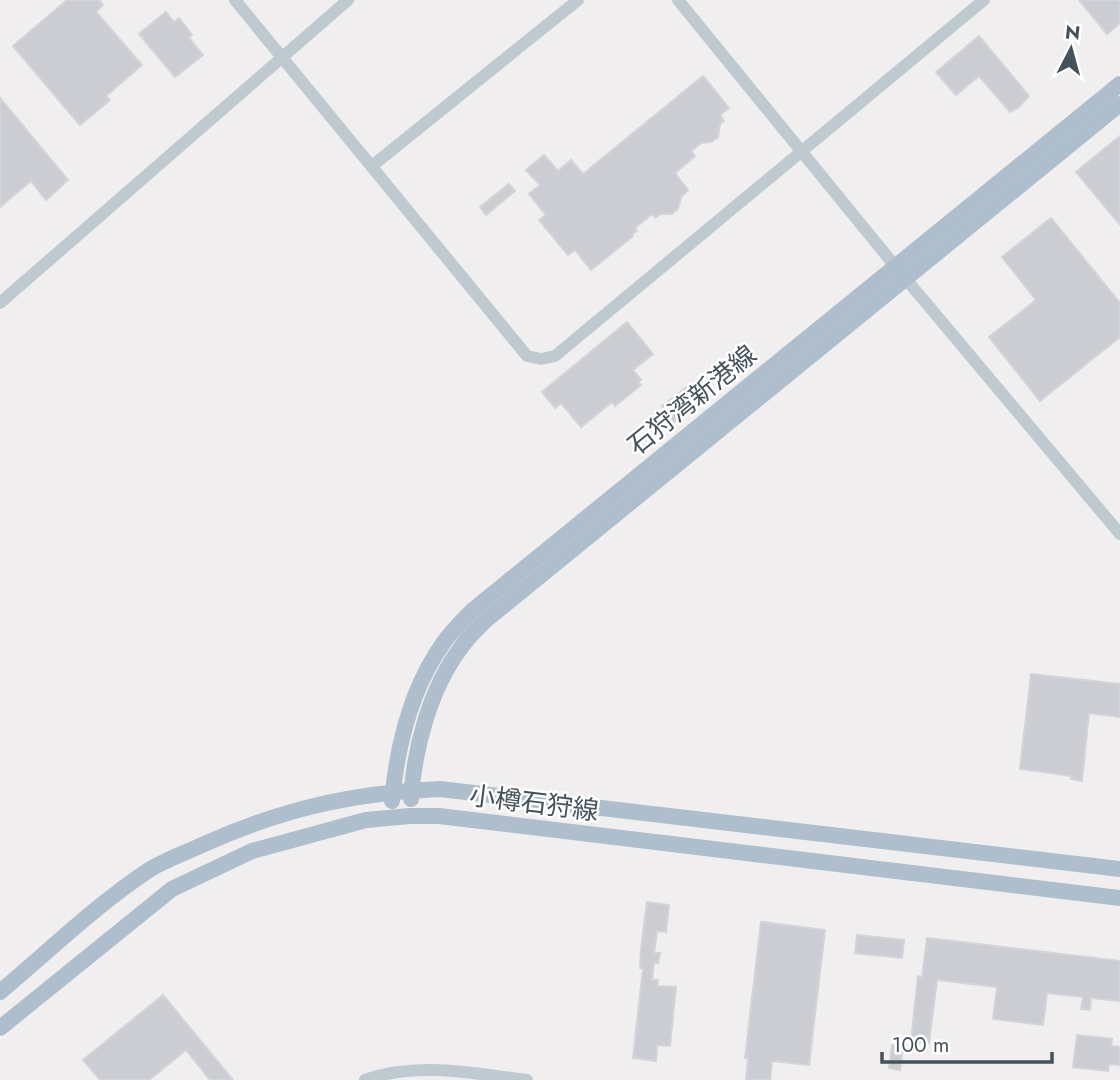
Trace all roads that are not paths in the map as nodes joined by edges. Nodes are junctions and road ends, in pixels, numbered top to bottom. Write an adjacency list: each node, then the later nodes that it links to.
1 (235, 0): 6 (street)
2 (348, 0): 6 (street)
3 (578, 0): 10 (street)
4 (678, 0): 9 (street)
5 (984, 0): 9 (street)
6 (282, 57): 10 (street); 12 (street)
7 (1120, 84): 11 (main road, 石狩湾新港線)
8 (1120, 104): 11 (main road, 石狩湾新港線)
9 (802, 153): 10 (street); 11 (street)
10 (372, 166)
11 (901, 272): 13 (street); 14 (main road, 石狩湾新港線); 15 (main road, 石狩湾新港線)
12 (0, 303)
13 (1120, 534)
14 (412, 790): 15 (main road, 小樽石狩線); 16 (main road, 石狩湾新港線); 18 (main road, 小樽石狩線)
15 (393, 792): 17 (main road, 石狩湾新港線); 20 (main road, 小樽石狩線)
16 (410, 816): 17 (main road, 小樽石狩線); 19 (main road, 小樽石狩線)
17 (390, 817): 21 (main road, 小樽石狩線)
18 (1120, 869)
19 (1120, 898)
20 (0, 992)
21 (0, 1028)
22 (365, 1080): 23 (street)
23 (527, 1080)

